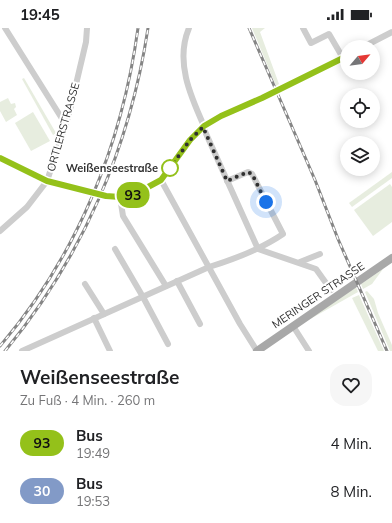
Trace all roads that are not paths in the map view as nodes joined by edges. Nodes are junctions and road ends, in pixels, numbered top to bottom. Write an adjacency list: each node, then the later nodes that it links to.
1 (5, 28): 9 (street)
2 (87, 28): 9 (street, ORTLERSTRASSE)
3 (189, 28): 10 (street)
4 (303, 28): 7 (street)
5 (392, 32): 6 (street)
6 (377, 40)
7 (340, 50)
8 (340, 59): 10 (street)
9 (66, 125): 13 (street, ORTLERSTRASSE)
10 (203, 126): 12 (street); 14 (street)
11 (0, 158): 13 (street)
12 (161, 180): 17 (street); 24 (street)
13 (47, 181): 15 (street); 18 (street, ORTLERSTRASSE)
14 (227, 181): 20 (street); 20 (street)
15 (90, 192)
16 (106, 196): 17 (street)
17 (120, 197): 27 (street)
18 (0, 231)
19 (115, 249): 29 (street)
20 (258, 249): 23 (street); 24 (street)
21 (320, 254): 23 (street)
22 (392, 258): 33 (main road, MERINGER STRASSE)
23 (300, 262): 28 (street)
24 (209, 267): 25 (street); 37 (street)
25 (177, 281): 27 (street); 32 (street)
26 (85, 284): 30 (street)
27 (166, 286): 29 (street)
28 (330, 290)
29 (143, 296): 30 (street); 34 (street)
30 (104, 314): 31 (street)
31 (94, 318): 35 (street); 36 (street)
32 (200, 324)
33 (293, 326): 37 (main road, MERINGER STRASSE); 38 (street)
34 (168, 344)
35 (22, 351)
36 (110, 351)
37 (257, 351)
38 (309, 351)

